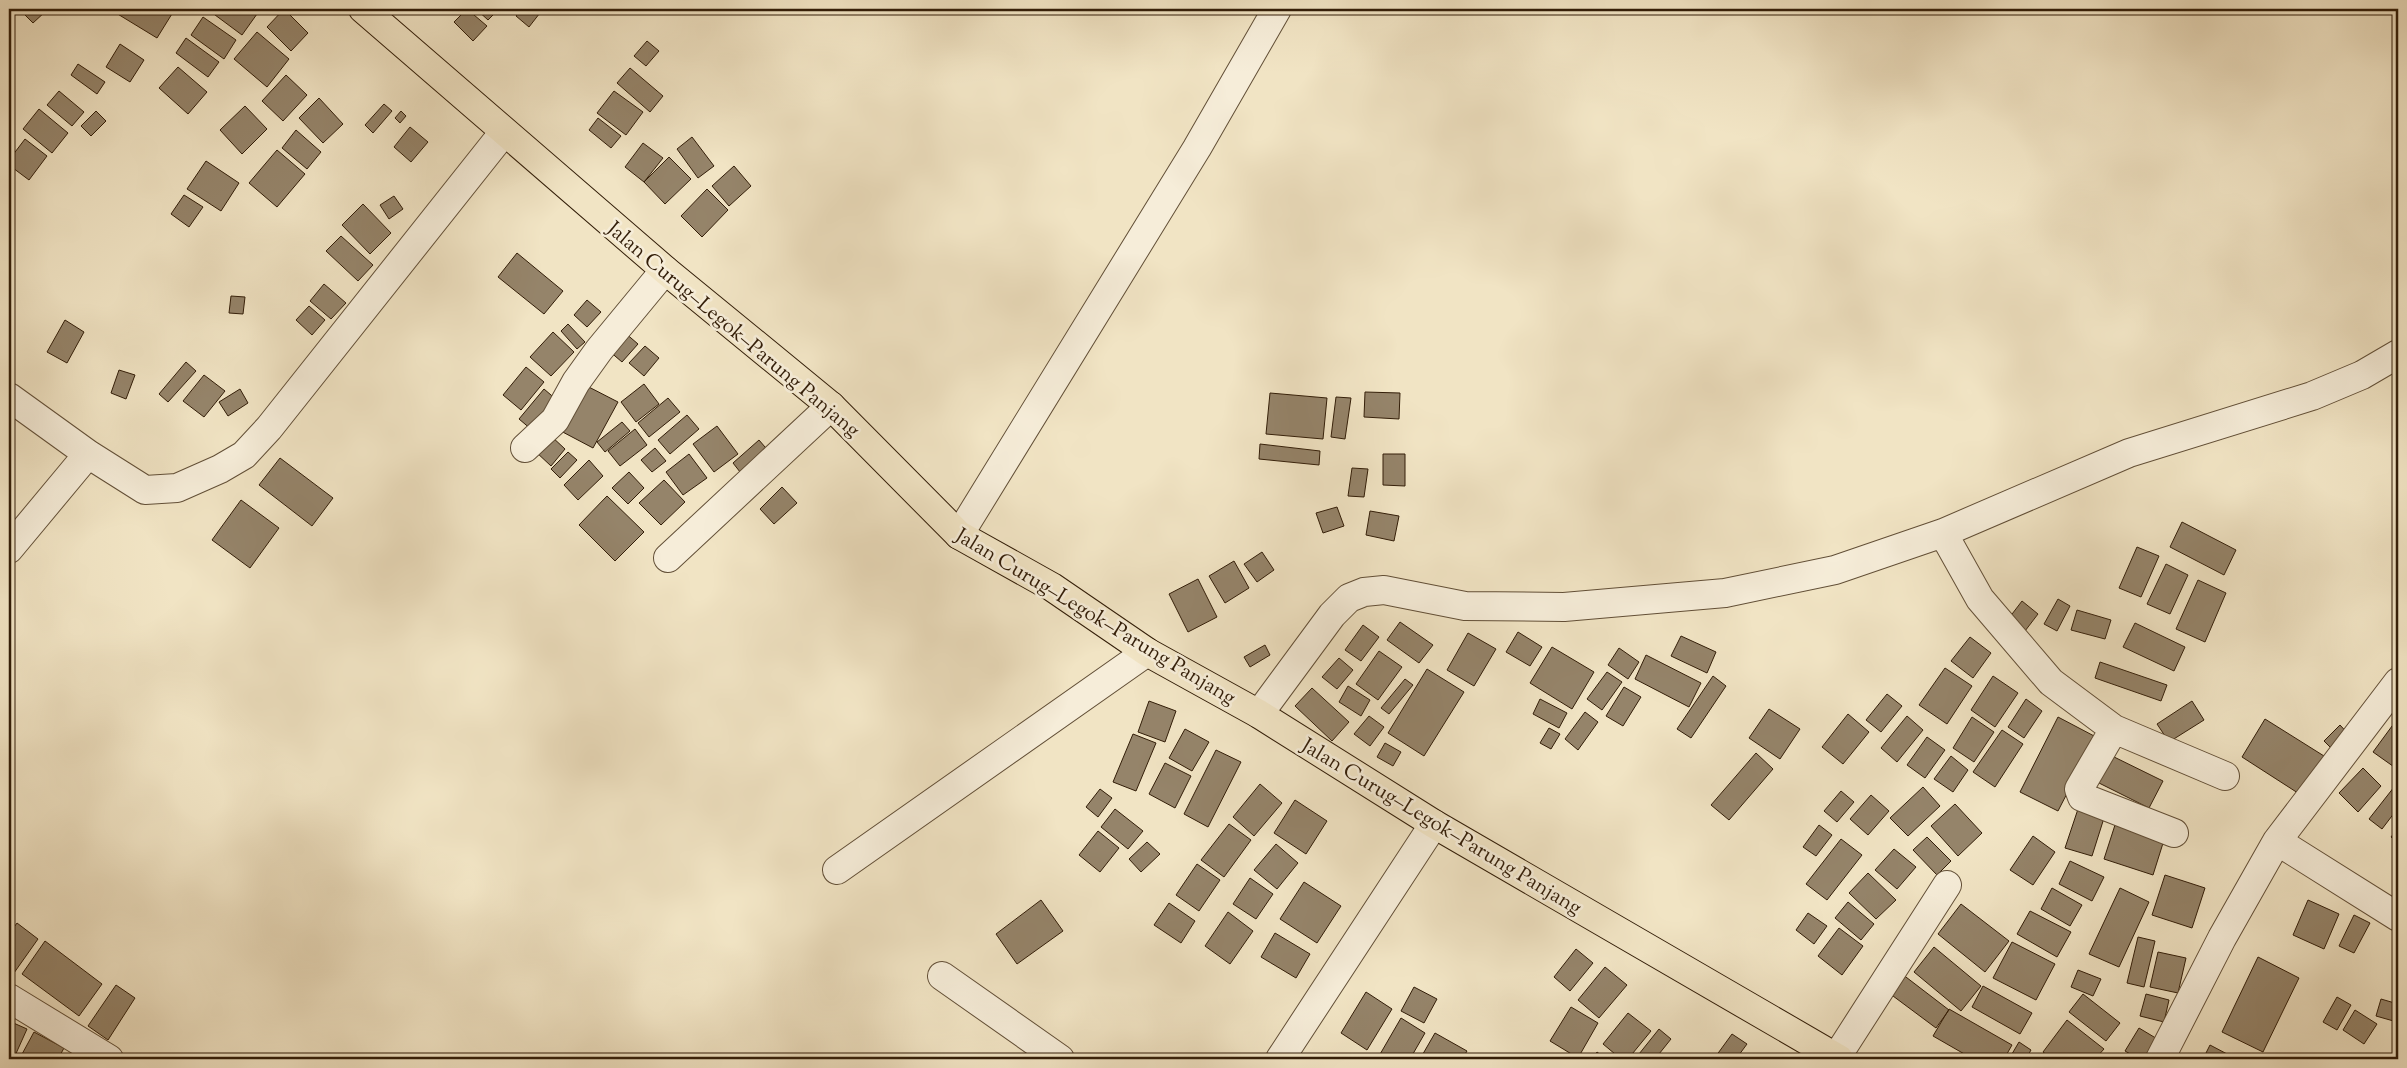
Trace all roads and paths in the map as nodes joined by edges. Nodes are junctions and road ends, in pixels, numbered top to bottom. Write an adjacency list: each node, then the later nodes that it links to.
1 (363, 9): 3 (main road, Jalan Curug–Legok–Parung Panjang)
2 (1277, 9): 11 (street)
3 (504, 132): 4 (main road, Jalan Curug–Legok–Parung Panjang); 9 (street)
4 (665, 270): 7 (main road, Jalan Curug–Legok–Parung Panjang); 8 (street)
5 (2398, 354): 10 (street)
6 (9, 397): 9 (street)
7 (831, 406): 11 (main road, Jalan Curug–Legok–Parung Panjang); 13 (street)
8 (526, 448)
9 (88, 454): 12 (street)
10 (1943, 533): 16 (street); 17 (street)
11 (959, 535): 14 (main road, Jalan Curug–Legok–Parung Panjang)
12 (9, 549)
13 (668, 558)
14 (1148, 652): 16 (main road, Jalan Curug–Legok–Parung Panjang); 22 (street)
15 (2398, 682): 21 (street)
16 (1259, 714): 19 (main road, Jalan Curug–Legok–Parung Panjang)
17 (2114, 729): 18 (street); 20 (street)
18 (2225, 776)
19 (1434, 824): 27 (main road, Jalan Curug–Legok–Parung Panjang); 30 (street)
20 (2174, 834)
21 (2277, 841): 24 (street); 31 (street)
22 (837, 870)
23 (1947, 885): 27 (street)
24 (2398, 917)
25 (942, 976): 29 (street)
26 (9, 998): 28 (street)
27 (1837, 1058)
28 (109, 1059)
29 (1060, 1059)
30 (1280, 1059)
31 (2160, 1059)

